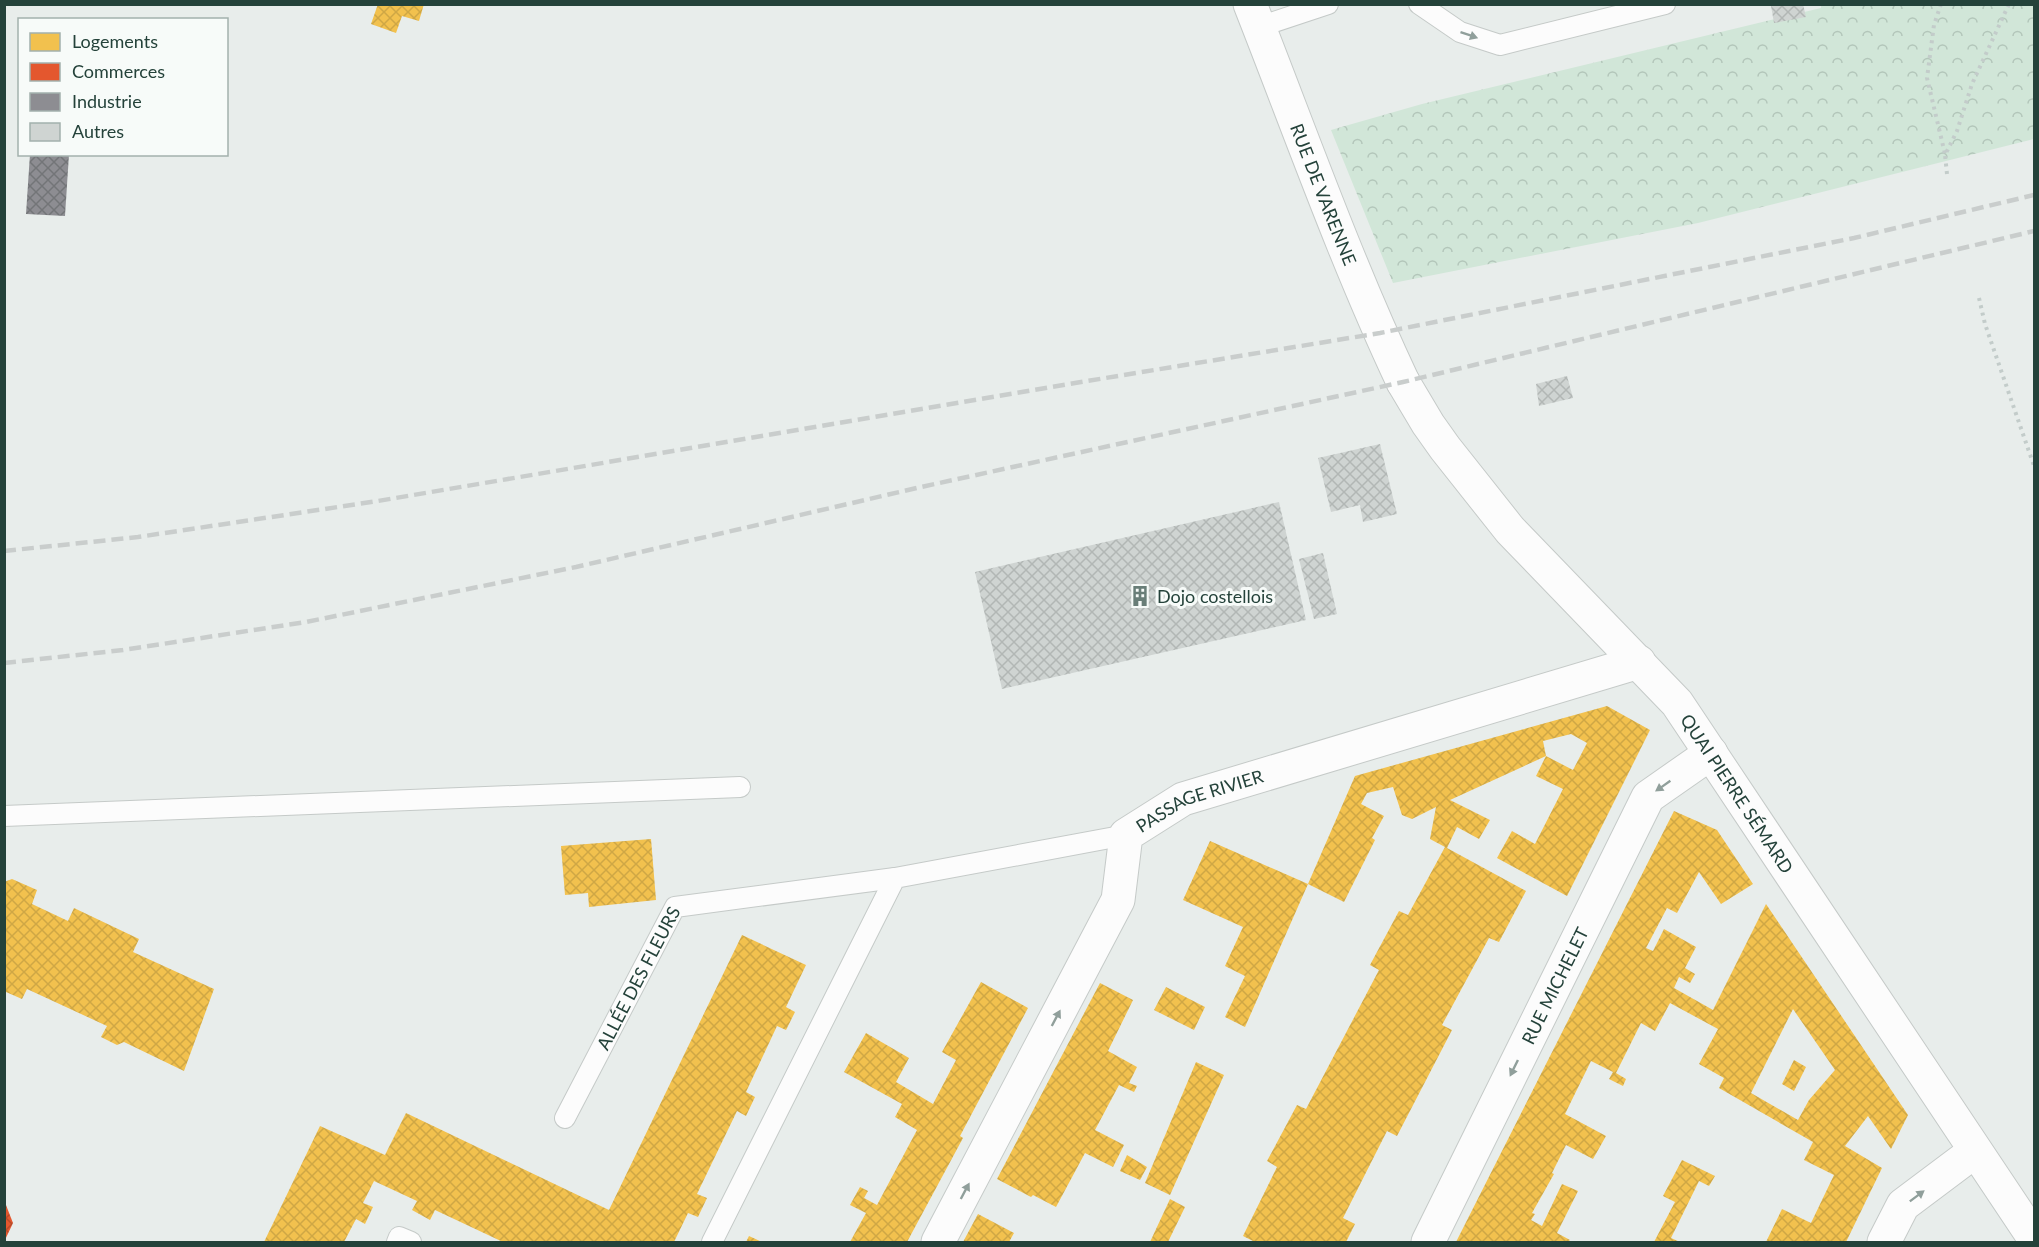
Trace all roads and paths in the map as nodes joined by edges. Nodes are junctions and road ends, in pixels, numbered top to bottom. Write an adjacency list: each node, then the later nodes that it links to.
1 (1328, 4): 6 (lane)
2 (1419, 4): 3 (lane, one-way to 3)
3 (1665, 4)
4 (1941, 4): 7 (path)
5 (2009, 4): 7 (path)
6 (1255, 16): 10 (street, RUE DE VARENNE)
7 (1945, 155): 8 (path)
8 (1947, 174)
9 (1979, 298): 11 (path)
10 (1403, 381): 12 (street, QUAI PIERRE SÉMARD)
11 (2034, 466)
12 (1640, 662): 13 (street, QUAI PIERRE SÉMARD); 16 (street, PASSAGE RIVIER)
13 (1711, 753): 19 (street, QUAI PIERRE SÉMARD); 25 (street, RUE MICHELET, one-way to 25)
14 (740, 787): 15 (lane)
15 (4, 816)
16 (1126, 835): 17 (lane, ALLÉE DES FLEURS); 24 (street, PASSAGE RIVIER, one-way to 16)
17 (895, 878): 18 (lane, ALLÉE DES FLEURS); 23 (lane)
18 (565, 1118)
19 (1975, 1151): 20 (street, QUAI PIERRE SÉMARD); 26 (street, one-way to 19)
20 (2034, 1238)
21 (397, 1242): 22 (lane)
22 (411, 1242)
23 (712, 1242)
24 (938, 1242)
25 (1428, 1242)
26 (1884, 1242)

